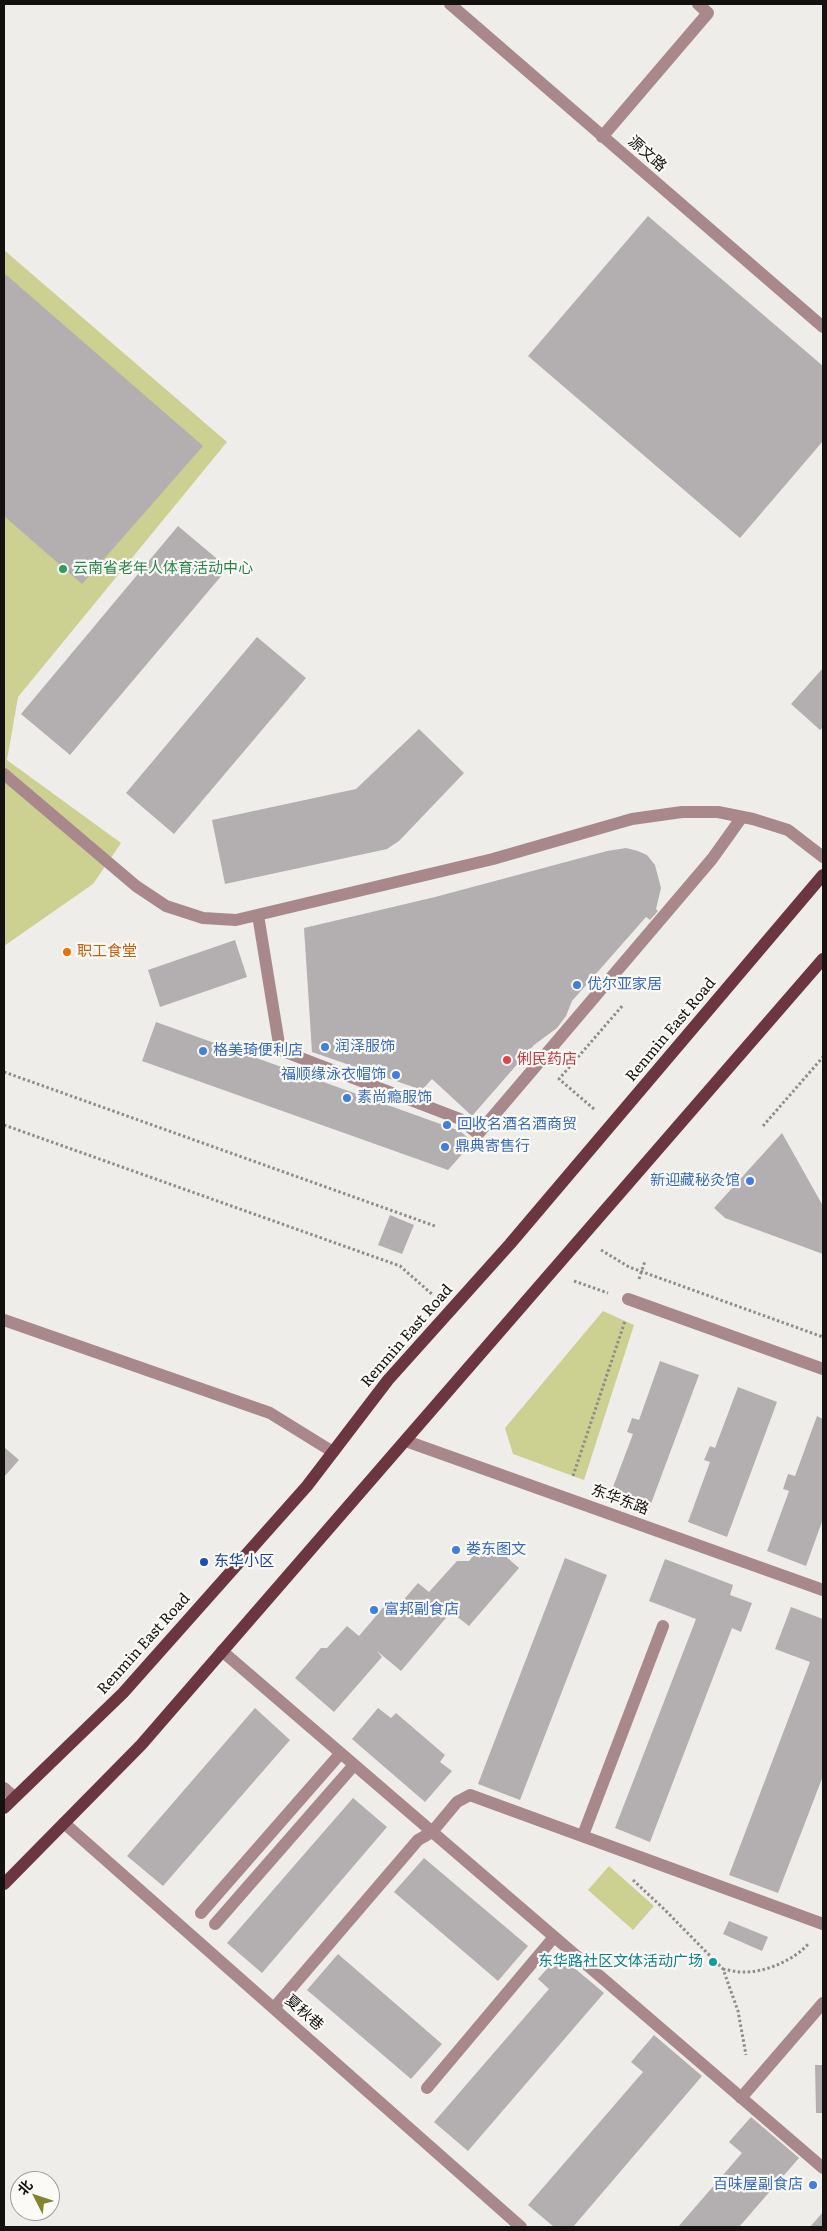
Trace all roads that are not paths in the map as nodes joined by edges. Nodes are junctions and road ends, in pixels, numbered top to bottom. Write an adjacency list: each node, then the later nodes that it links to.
1 (450, 4): 3 (street, 源文路)
2 (698, 4): 3 (street)
3 (602, 137): 4 (street, 源文路)
4 (823, 327)
5 (4, 774): 9 (street)
6 (742, 817): 7 (street); 9 (street); 9 (street)
7 (823, 857)
8 (823, 875): 15 (main road, Renmin East Road)
9 (258, 914)
10 (823, 959): 14 (main road)
11 (630, 1300): 13 (street)
12 (4, 1320): 15 (street)
13 (823, 1369)
14 (406, 1441): 16 (street, 东华东路); 18 (main road)
15 (333, 1452): 22 (main road, Renmin East Road)
16 (823, 1590)
17 (663, 1626): 26 (street)
18 (222, 1651): 19 (street); 24 (main road)
19 (340, 1754): 20 (street); 28 (street)
20 (354, 1765): 25 (street); 29 (street)
21 (4, 1788): 22 (street)
22 (14, 1797): 23 (main road, Renmin East Road)
23 (4, 1808)
24 (64, 1823): 27 (main road); 33 (street, 夏秋巷)
25 (432, 1832): 26 (street); 31 (street); 33 (street)
26 (583, 1835): 30 (street)
27 (4, 1884)
28 (201, 1913)
29 (215, 1924)
30 (823, 1924)
31 (554, 1937): 34 (street); 35 (street)
32 (823, 2003): 35 (street)
33 (274, 2008): 37 (street, 夏秋巷)
34 (427, 2088)
35 (742, 2098): 36 (street)
36 (823, 2168)
37 (521, 2227)

